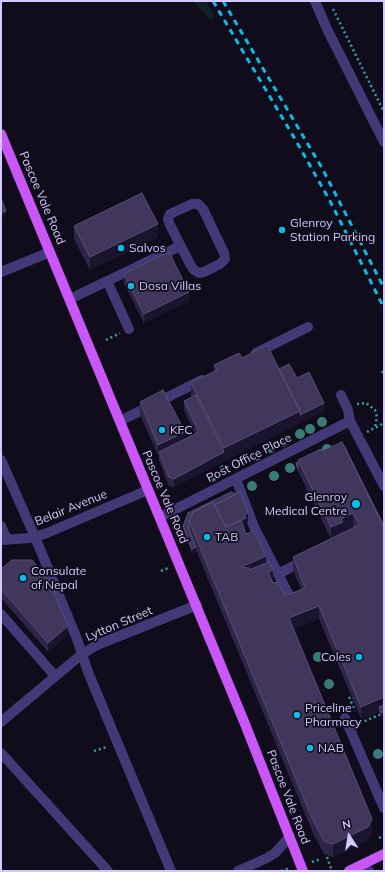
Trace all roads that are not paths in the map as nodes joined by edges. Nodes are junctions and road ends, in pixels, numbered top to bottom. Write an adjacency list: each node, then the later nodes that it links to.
1 (315, 1): 3 (street)
2 (1, 134): 5 (main road, Pascoe Vale Road)
3 (384, 142)
4 (180, 246): 4 (street); 7 (street)
5 (50, 252): 6 (street); 8 (main road, Pascoe Vale Road)
6 (1, 272)
7 (107, 281): 8 (street); 10 (street)
8 (70, 300): 14 (main road, Pascoe Vale Road)
9 (308, 327): 11 (street)
10 (129, 329)
11 (245, 358)
12 (210, 376): 14 (street)
13 (341, 395): 15 (street)
14 (120, 421): 19 (main road, Pascoe Vale Road)
15 (350, 421): 17 (street, Post Office Place); 18 (street)
16 (1, 460): 22 (street)
17 (236, 479): 20 (street, Post Office Place); 25 (street)
18 (384, 486)
19 (148, 490): 20 (main road, Pascoe Vale Road); 22 (street, Belair Avenue)
20 (160, 517): 26 (main road, Pascoe Vale Road)
21 (1, 526): 23 (street)
22 (34, 536): 23 (street, Belair Avenue); 29 (street)
23 (4, 540)
24 (314, 555): 25 (street)
25 (278, 574): 27 (street)
26 (197, 605): 29 (street, Lytton Street); 35 (main road, Pascoe Vale Road)
27 (294, 605)
28 (1, 614): 30 (street)
29 (82, 654): 30 (street, Lytton Street); 39 (street)
30 (55, 676): 32 (street, Lytton Street)
31 (345, 718): 34 (street)
32 (1, 722)
33 (1, 753): 38 (street)
34 (384, 808)
35 (289, 836): 40 (street); 41 (main road, Pascoe Vale Road)
36 (384, 854): 37 (main road)
37 (365, 868): 42 (main road)
38 (108, 871)
39 (171, 871)
40 (238, 871)
41 (303, 871)
42 (349, 871)

